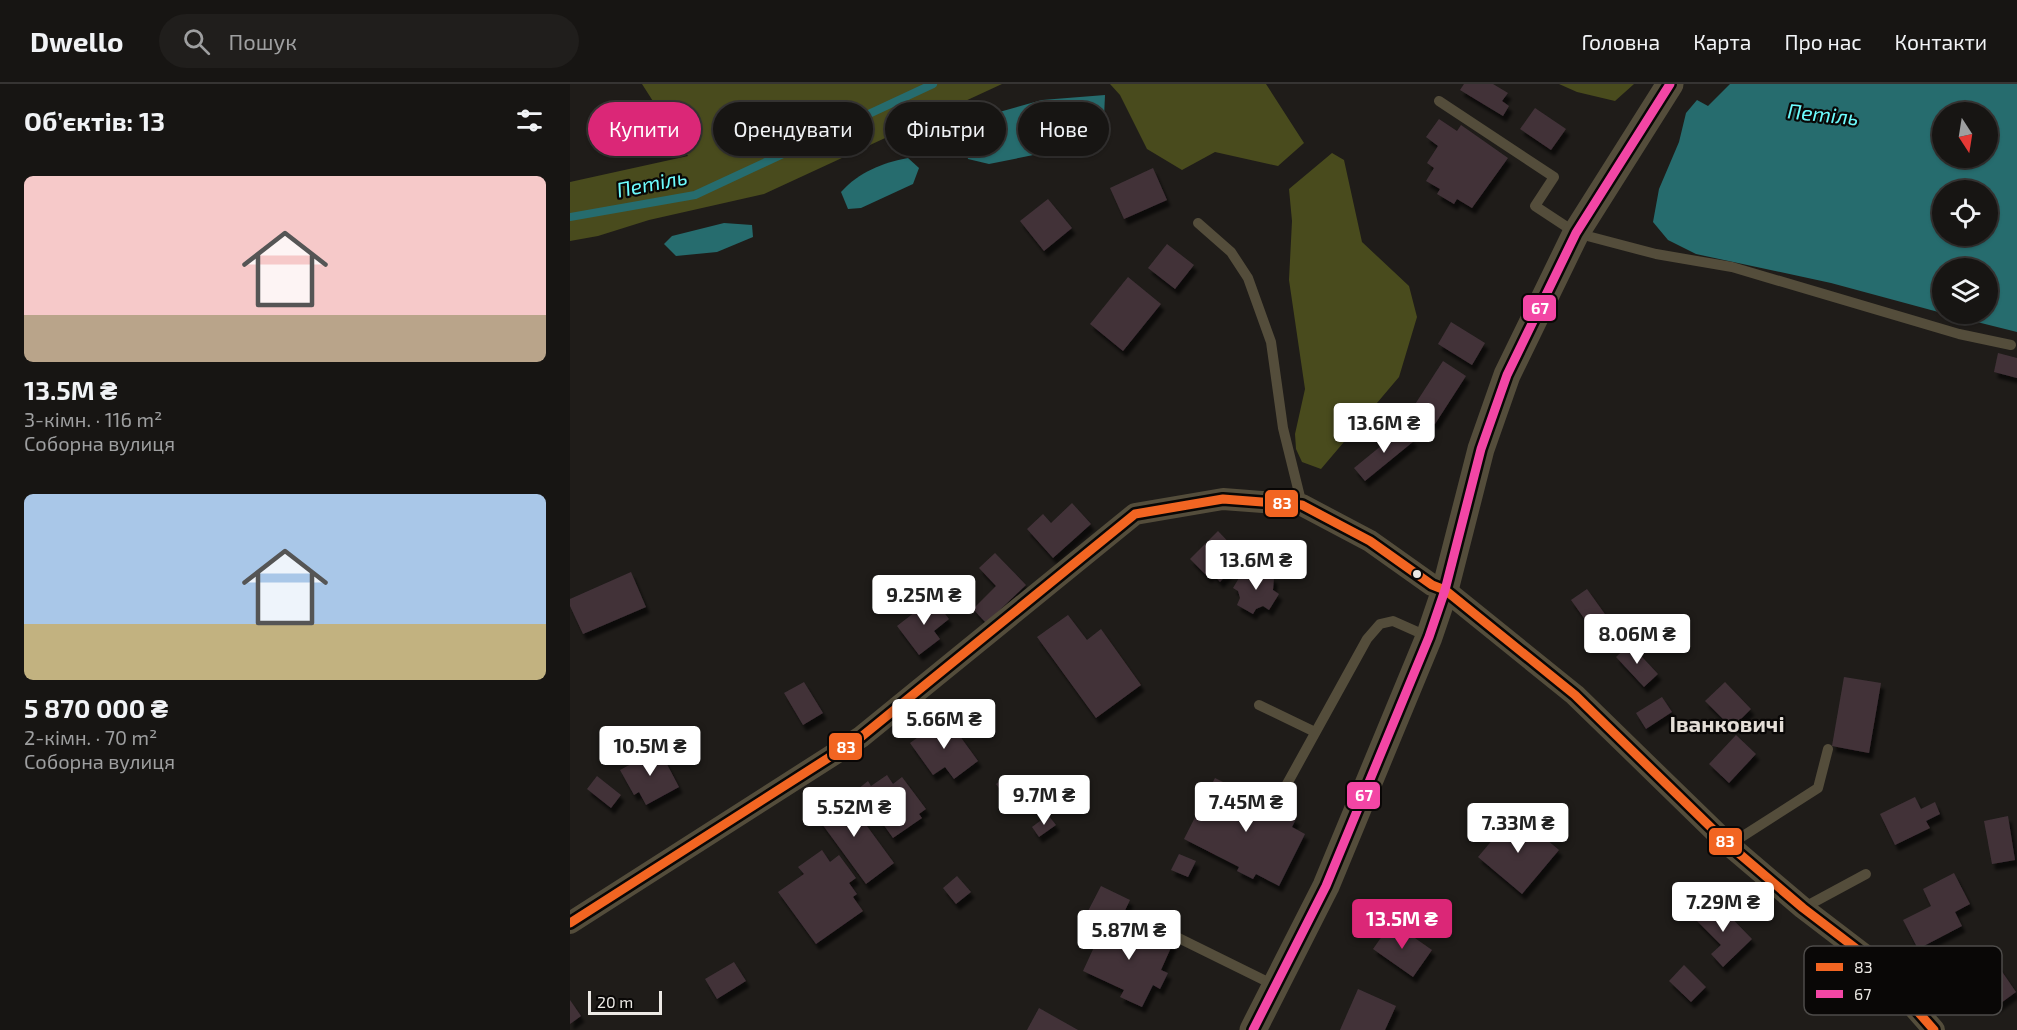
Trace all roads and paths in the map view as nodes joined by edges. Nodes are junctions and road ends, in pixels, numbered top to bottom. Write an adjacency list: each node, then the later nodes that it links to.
1 (1670, 84): 4 (street)
2 (1439, 101): 4 (lane)
3 (1198, 223): 6 (lane)
4 (1576, 233): 5 (lane); 7 (street)
5 (2011, 345)
6 (1302, 505): 7 (street); 17 (street)
7 (1445, 590): 8 (street); 13 (street)
8 (1429, 637): 10 (lane); 19 (street)
9 (1258, 705): 10 (lane)
10 (1315, 732): 12 (lane)
11 (1828, 748): 13 (lane)
12 (1282, 793)
13 (1729, 844): 15 (street)
14 (1866, 874): 15 (lane)
15 (1803, 908): 18 (street)
16 (1138, 918): 19 (lane)
17 (570, 923)
18 (1853, 946)
19 (1274, 985): 21 (street)
20 (1921, 1015): 22 (street)
21 (1253, 1030)
22 (1934, 1030)

